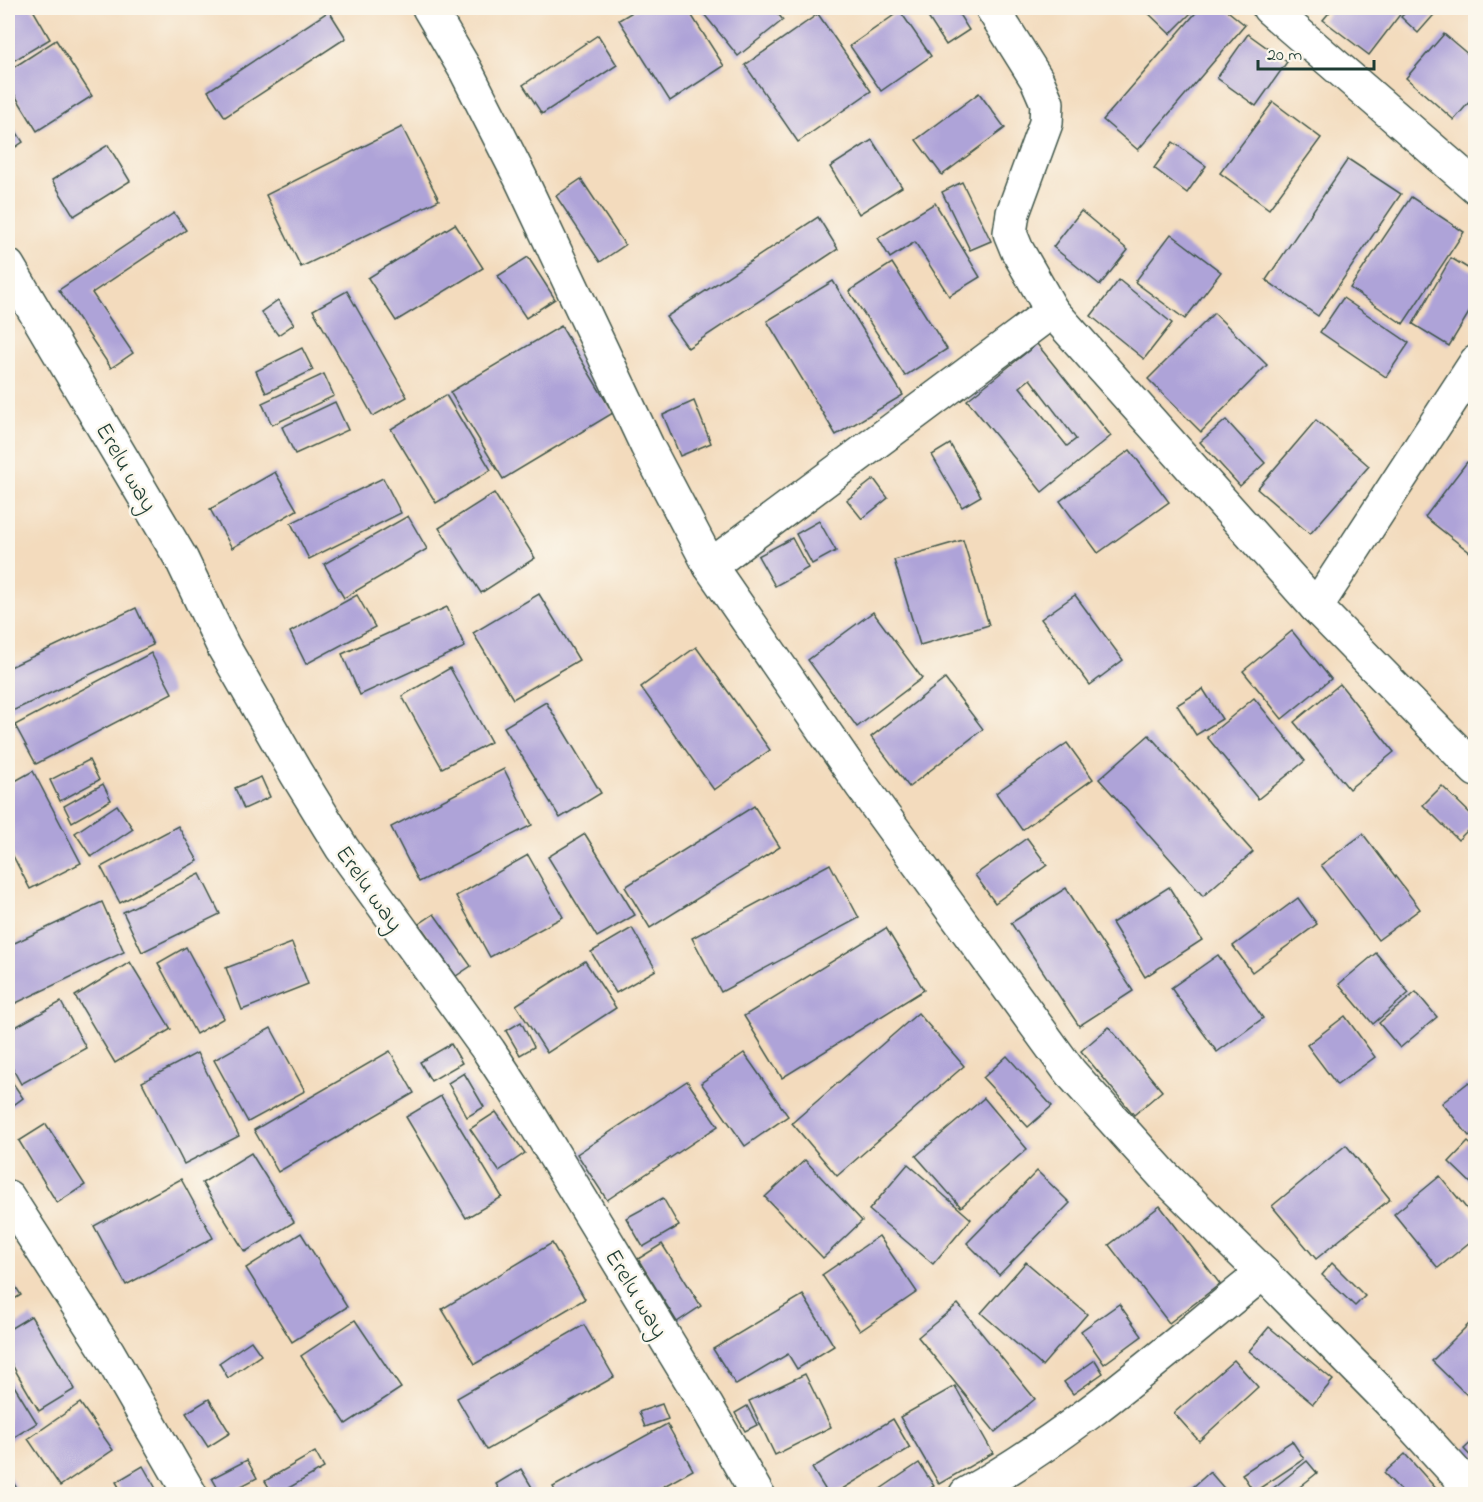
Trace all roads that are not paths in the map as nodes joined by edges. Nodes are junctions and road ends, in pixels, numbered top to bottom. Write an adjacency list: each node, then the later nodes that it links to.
1 (429, 8): 8 (street)
2 (992, 8): 6 (street)
3 (1269, 8): 4 (street)
4 (1476, 187)
5 (8, 266): 14 (street, Erelu way)
6 (1052, 311): 8 (street); 9 (street)
7 (1476, 362): 9 (street)
8 (710, 566): 12 (street)
9 (1316, 607): 10 (street)
10 (1476, 770)
11 (8, 1197): 13 (street)
12 (1263, 1273): 15 (street); 16 (street)
13 (190, 1494)
14 (757, 1494)
15 (966, 1494)
16 (1474, 1494)

